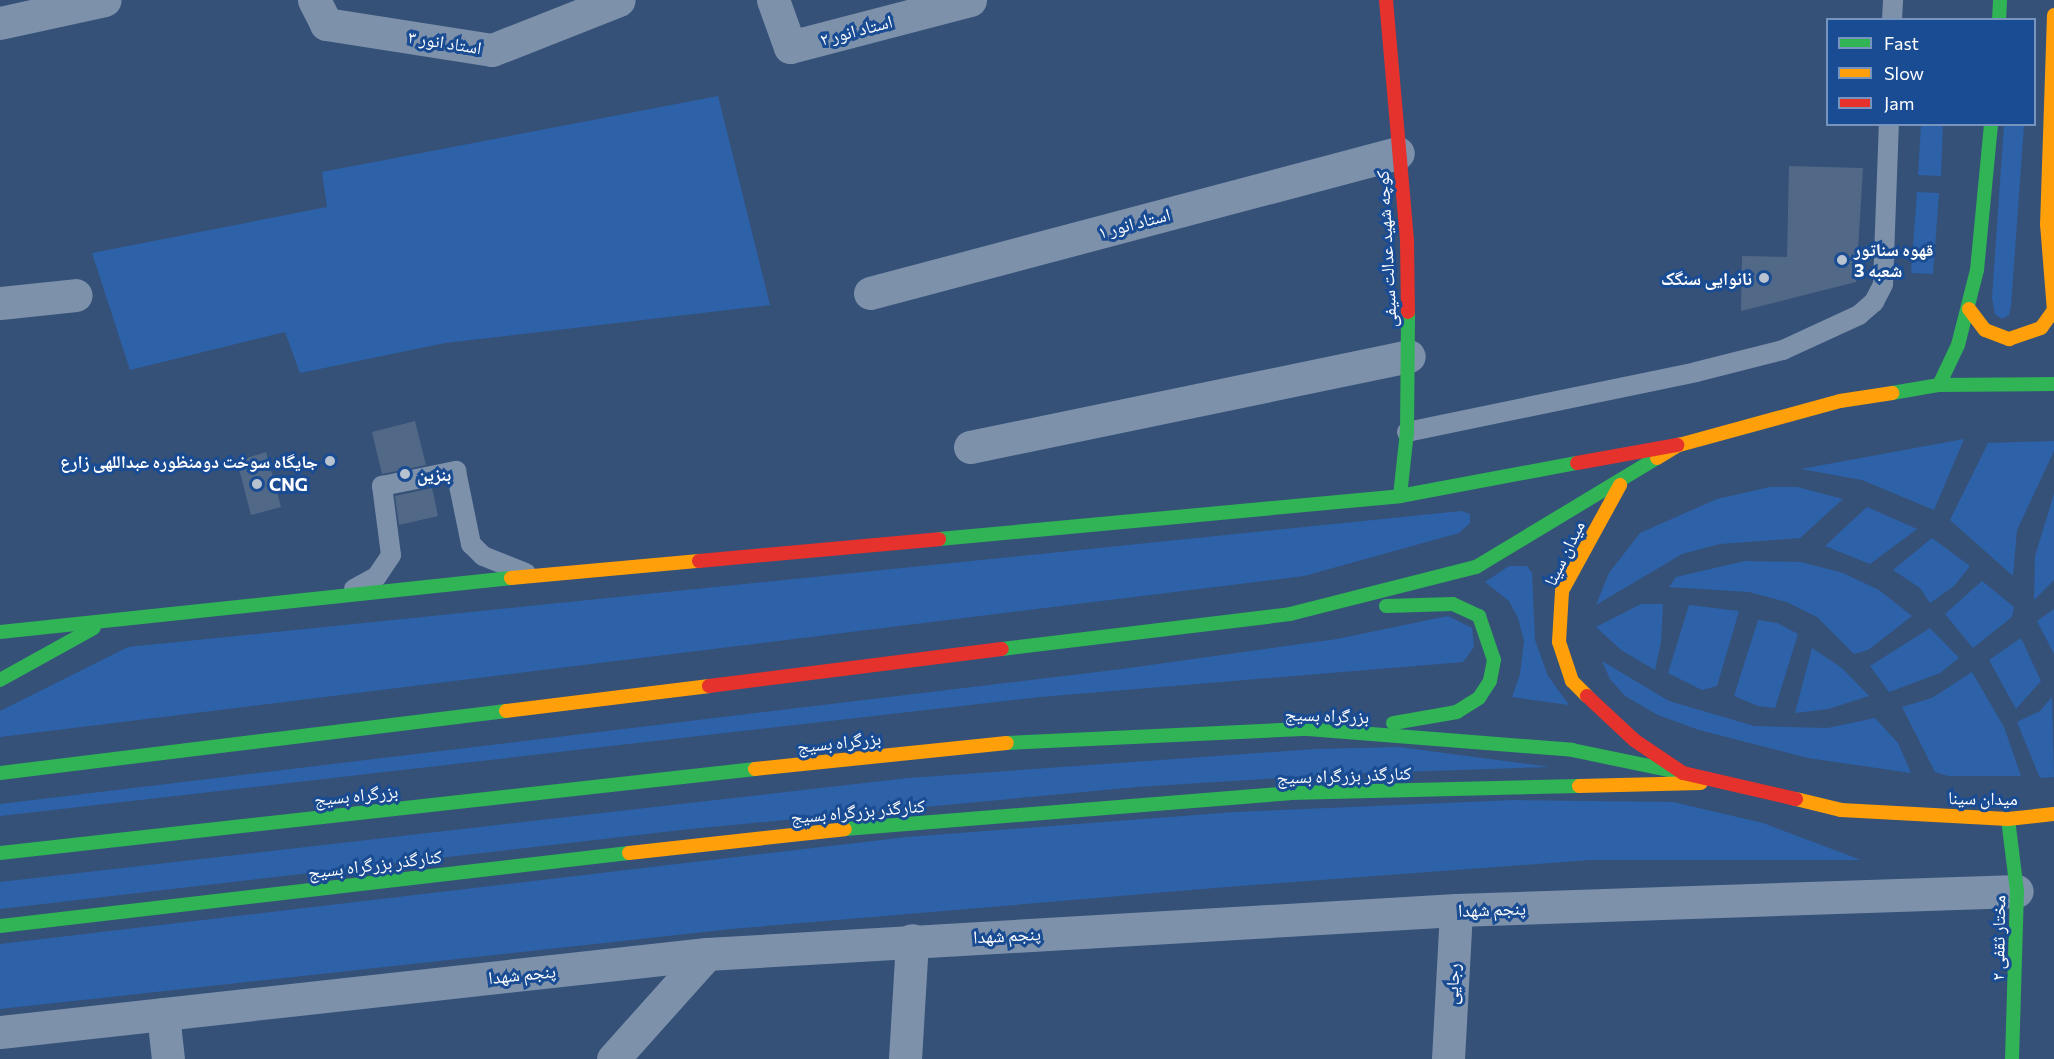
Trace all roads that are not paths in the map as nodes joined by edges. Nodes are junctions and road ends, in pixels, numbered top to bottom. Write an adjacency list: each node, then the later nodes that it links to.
1 (105, 0): 12 (street)
2 (314, 0): 3 (street, استاد انور ۳)
3 (619, 0)
4 (774, 0): 5 (street, استاد انور ۲)
5 (970, 0)
6 (1386, 0): 15 (main road, کوچه شهید عدالت سیفی)
7 (1893, 0): 10 (lane)
8 (2000, 0): 11 (main road)
9 (2054, 15): 20 (main road)
10 (1892, 18)
11 (1999, 18)
12 (0, 23)
13 (1889, 126): 24 (lane)
14 (1991, 126): 19 (main road)
15 (1398, 153): 16 (street, استاد انور ۱); 21 (main road, کوچه شهید عدالت سیفی)
16 (870, 293)
17 (76, 295): 18 (street)
18 (0, 303)
19 (1969, 309): 20 (main road); 23 (main road)
20 (2054, 310)
21 (1409, 356): 24 (main road, کوچه شهید عدالت سیفی); 26 (street)
22 (2054, 384): 23 (main road, میدان سینا)
23 (1939, 385): 25 (main road, میدان سینا)
24 (1407, 432): 28 (main road, کوچه شهید عدالت سیفی)
25 (1679, 445): 27 (main road, میدان سینا); 28 (main road)
26 (970, 447)
27 (1621, 483): 31 (main road); 37 (main road, میدان سینا)
28 (1400, 496): 29 (main road)
29 (534, 576): 30 (main road); 30 (lane)
30 (338, 597): 32 (main road)
31 (1290, 614): 35 (main road); 36 (main road)
32 (109, 620): 33 (main road); 34 (main road)
33 (0, 632)
34 (0, 680)
35 (1308, 729): 37 (main road, بزرگراه بسیج); 41 (main road, بزرگراه بسیج)
36 (0, 773)
37 (1683, 773): 38 (main road, میدان سینا)
38 (1724, 783): 40 (main road, میدان سینا); 44 (main road, کنارگذر بزرگراه بسیج)
39 (2054, 814): 40 (main road, میدان سینا)
40 (2008, 819): 42 (main road, مختار ثقفی ۲)
41 (0, 853)
42 (2017, 891): 43 (street, پنجم شهدا); 53 (main road, مختار ثقفی ۲)
43 (1456, 910): 45 (street, پنجم شهدا); 52 (street, رجایی)
44 (0, 926)
45 (912, 940): 46 (street, پنجم شهدا); 51 (street)
46 (707, 954): 47 (street, پنجم شهدا); 50 (street)
47 (163, 1014): 48 (street, پنجم شهدا); 49 (street)
48 (0, 1032)
49 (168, 1059)
50 (613, 1059)
51 (905, 1059)
52 (1448, 1059)
53 (2012, 1059)

